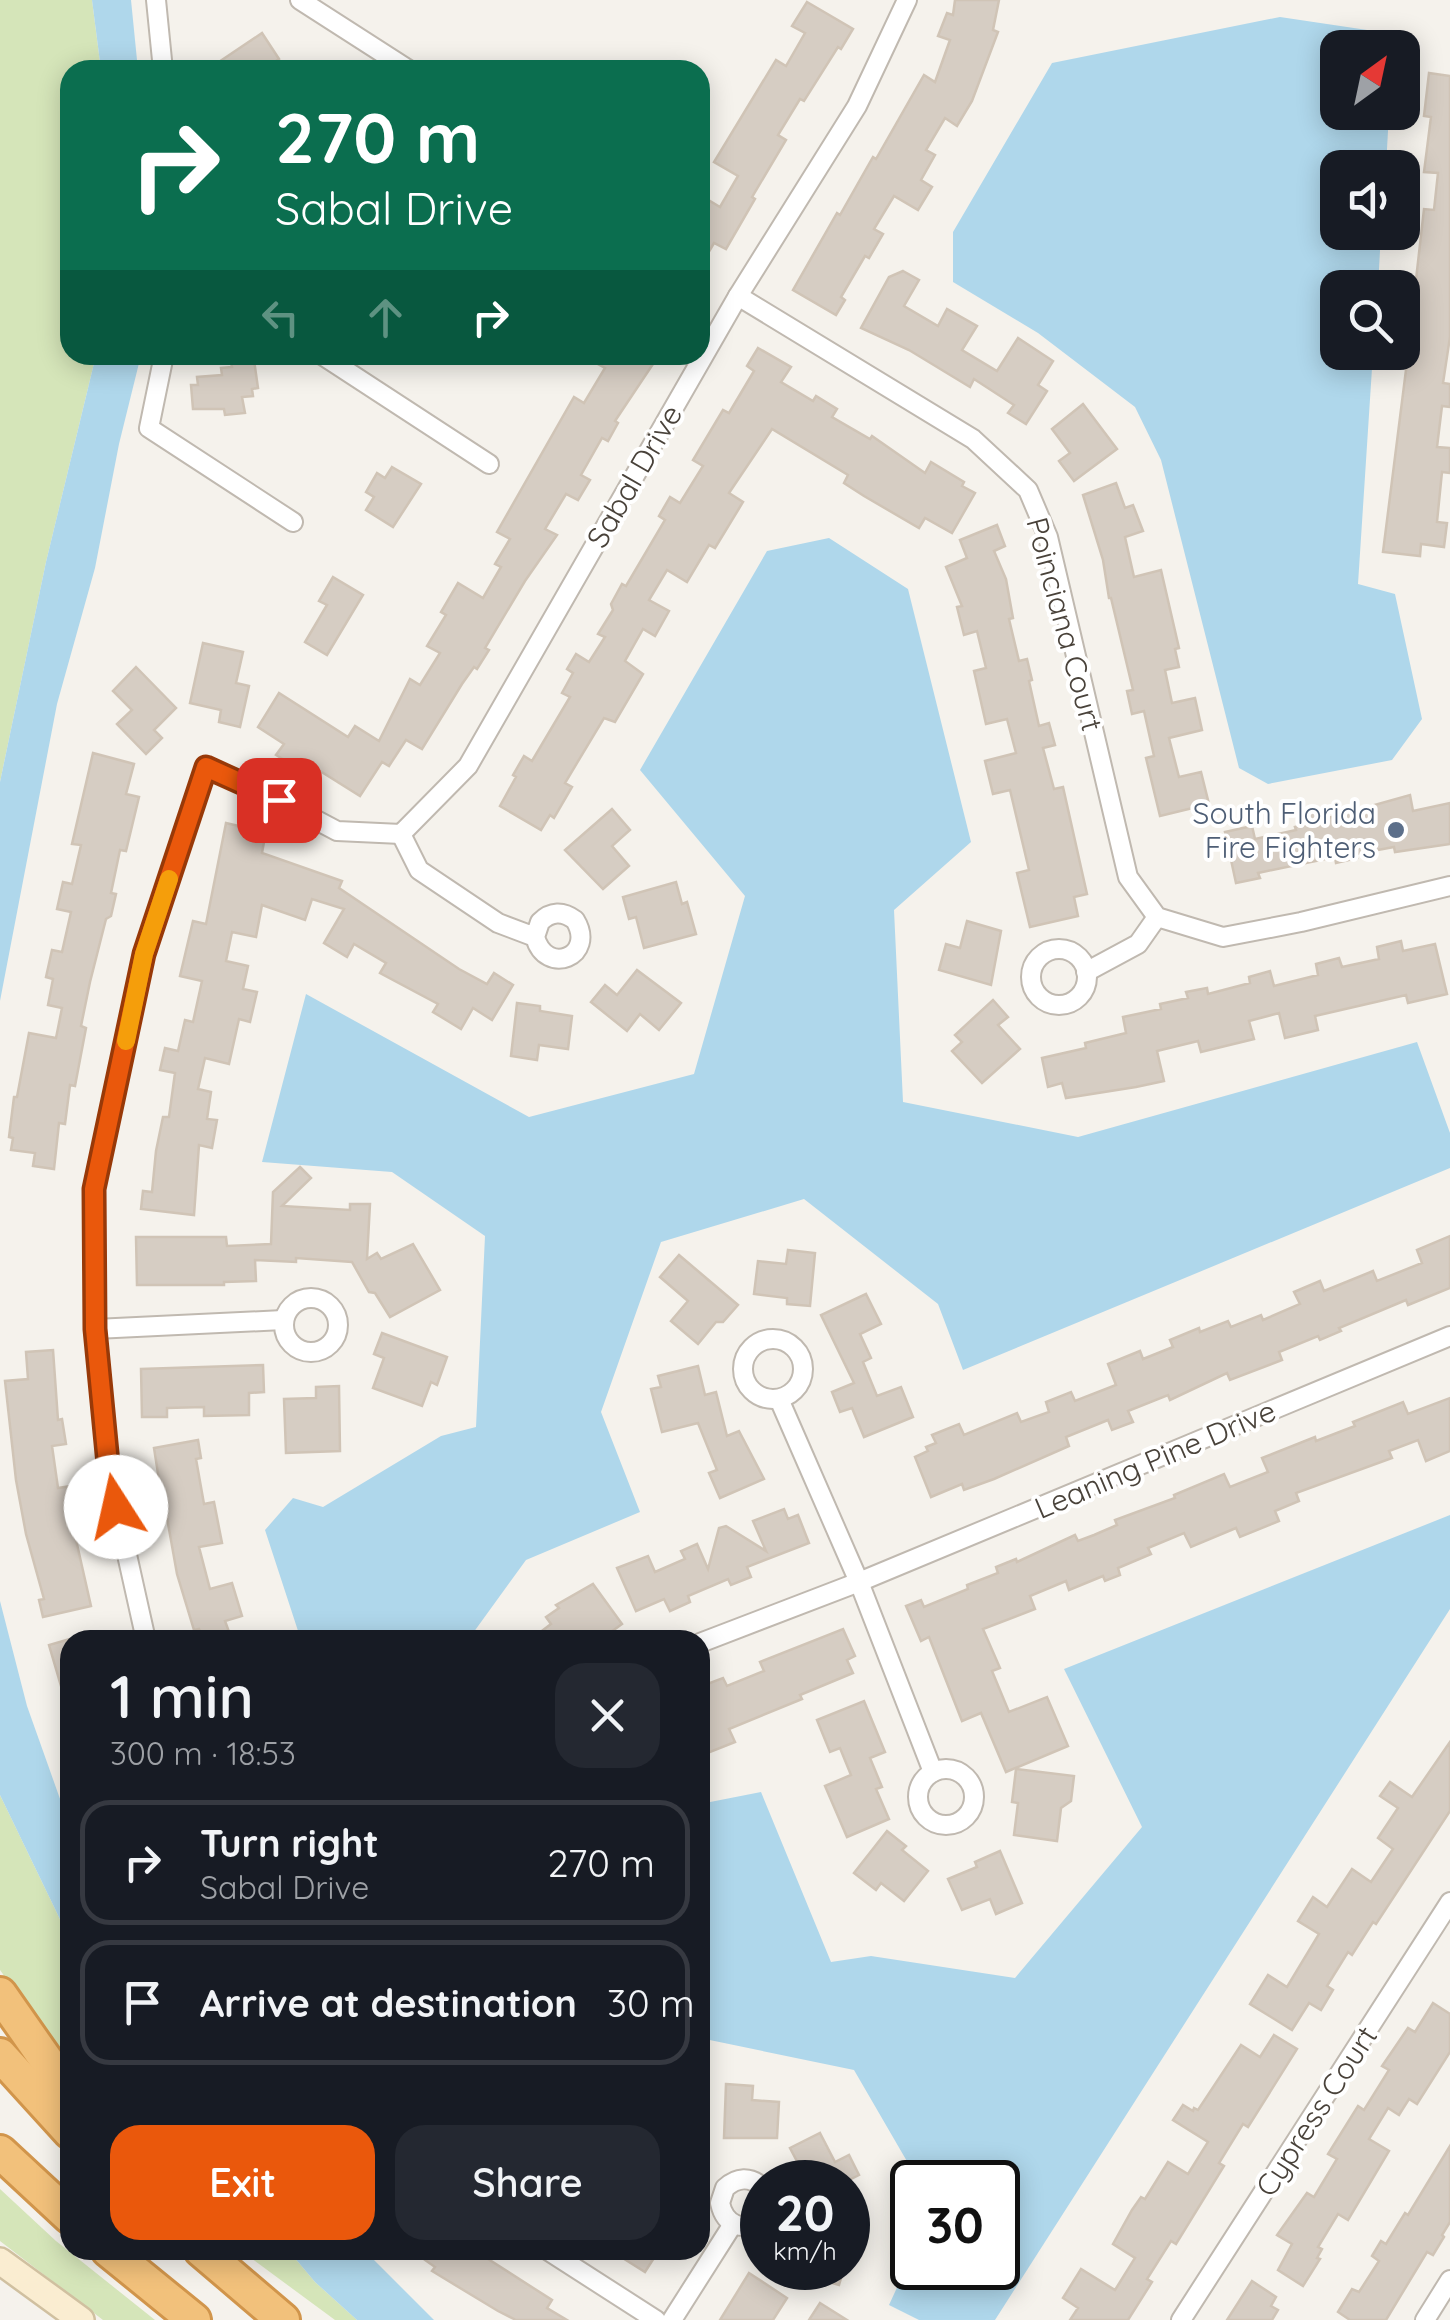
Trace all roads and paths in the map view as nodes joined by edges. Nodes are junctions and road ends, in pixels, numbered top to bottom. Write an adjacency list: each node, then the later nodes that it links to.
1 (156, 0): 4 (street)
2 (300, 0): 5 (street)
3 (907, 0): 6 (street, Sabal Drive)
4 (162, 60)
5 (393, 60)
6 (738, 296): 7 (street, Sabal Drive); 15 (street, Poinciana Court)
7 (710, 345)
8 (162, 365): 12 (street)
9 (337, 365): 11 (street)
10 (698, 365): 13 (street, Sabal Drive)
11 (490, 464)
12 (292, 522)
13 (401, 834): 16 (street); 19 (street)
14 (1450, 886): 15 (street)
15 (1156, 917): 17 (street)
16 (535, 937)
17 (1086, 972)
18 (284, 1320): 19 (street)
19 (95, 1329): 23 (street)
20 (1450, 1336): 22 (street, Leaning Pine Drive)
21 (779, 1398): 22 (street)
22 (860, 1582): 24 (street, Leaning Pine Drive); 25 (street)
23 (144, 1630)
24 (710, 1638)
25 (933, 1772)
26 (1450, 1902): 46 (street, Cypress Court)
27 (0, 1994): 29 (highway)
28 (0, 2055): 30 (highway)
29 (60, 2080)
30 (60, 2121)
31 (0, 2152): 33 (highway)
32 (740, 2179): 34 (street)
33 (60, 2208)
34 (733, 2224): 35 (street); 45 (street)
35 (740, 2226)
36 (120, 2260): 42 (highway)
37 (213, 2260): 43 (highway)
38 (563, 2260): 44 (street)
39 (0, 2261): 41 (street)
40 (1448, 2287): 47 (street)
41 (81, 2320)
42 (194, 2320)
43 (283, 2320)
44 (656, 2320)
45 (672, 2320)
46 (1181, 2320)
47 (1425, 2320)

